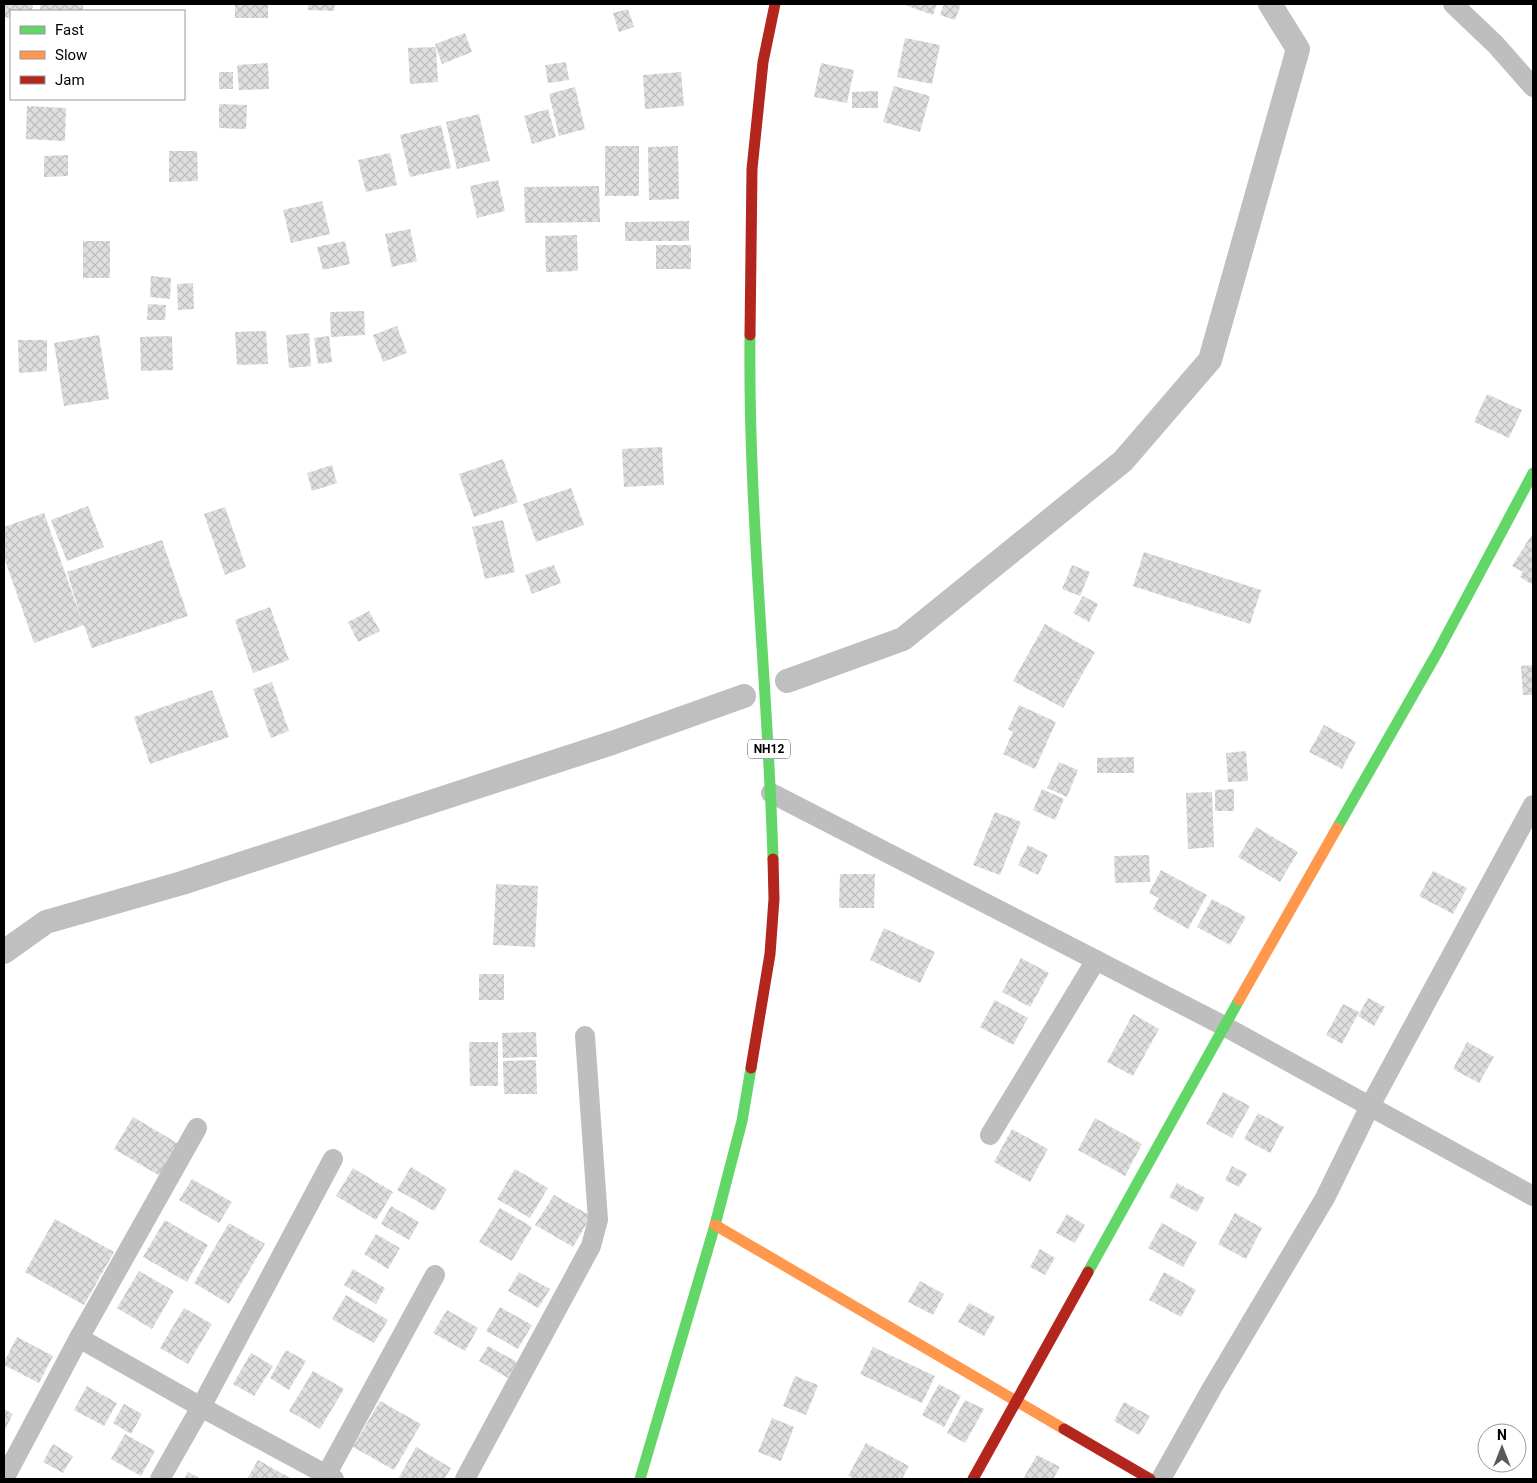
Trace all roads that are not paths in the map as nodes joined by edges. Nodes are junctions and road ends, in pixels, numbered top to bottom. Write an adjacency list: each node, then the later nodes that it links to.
1 (775, 4): 5 (main road, NH12)
2 (1453, 4): 3 (street)
3 (1533, 87)
4 (1533, 473): 8 (main road)
5 (772, 793): 7 (street); 15 (main road, NH12)
6 (1533, 805): 10 (street)
7 (1096, 960): 8 (street); 12 (street)
8 (1224, 1026): 10 (street); 18 (main road)
9 (585, 1036): 23 (street)
10 (1370, 1106): 14 (street); 27 (street)
11 (197, 1128): 17 (street)
12 (990, 1135)
13 (333, 1158): 19 (street)
14 (1533, 1196)
15 (715, 1225): 18 (main road); 24 (main road, NH12)
16 (435, 1275): 20 (street)
17 (79, 1338): 19 (street); 21 (street)
18 (1017, 1401): 25 (main road); 26 (main road)
19 (201, 1407): 20 (street); 22 (street)
20 (328, 1478)
21 (4, 1479)
22 (160, 1479)
23 (465, 1479)
24 (640, 1479)
25 (973, 1479)
26 (1150, 1479)
27 (1162, 1479)

